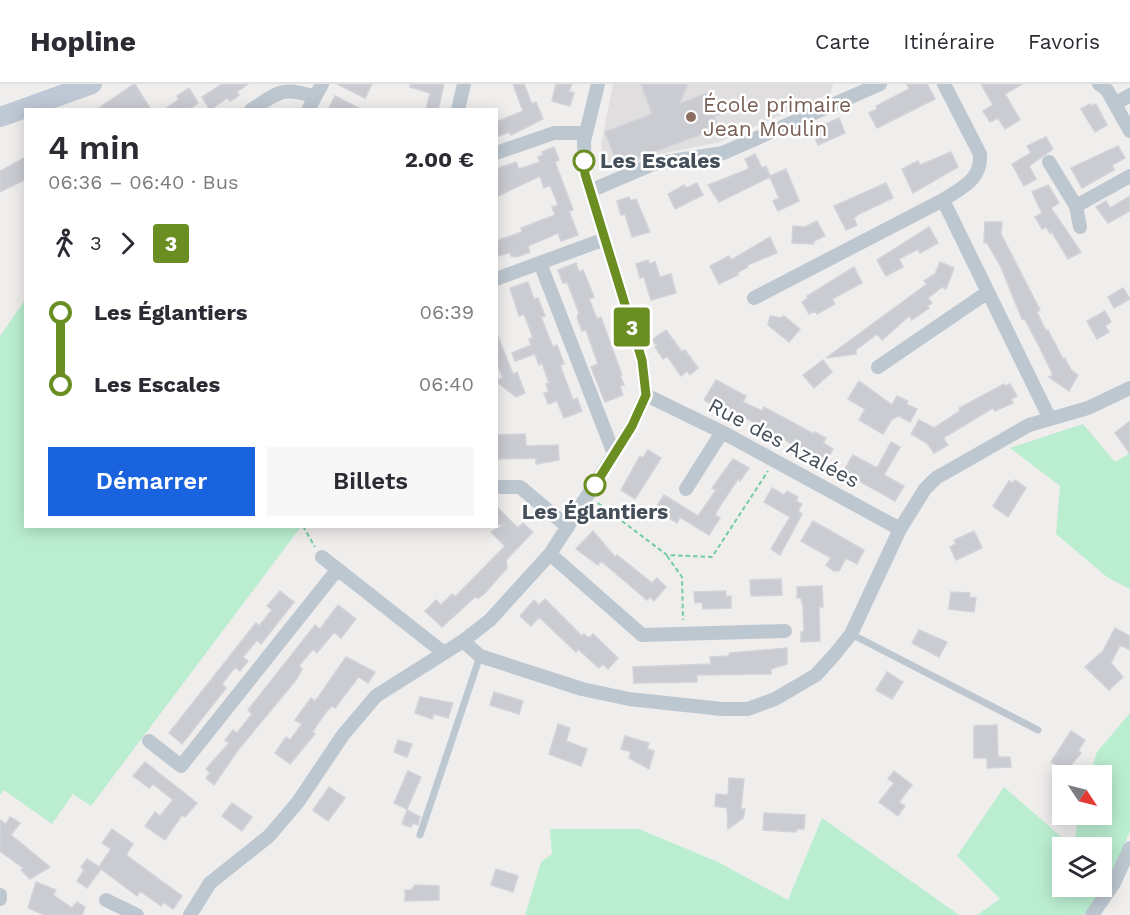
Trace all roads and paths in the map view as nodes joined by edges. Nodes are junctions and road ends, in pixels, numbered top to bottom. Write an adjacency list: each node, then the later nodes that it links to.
1 (92, 84): 11 (street)
2 (464, 84): 14 (street)
3 (598, 84): 17 (street)
4 (880, 84): 21 (street)
5 (944, 84): 22 (street)
6 (1099, 84): 9 (street)
7 (319, 90): 12 (street); 13 (street)
8 (1130, 95): 9 (street)
9 (1115, 104): 16 (street)
10 (24, 108): 15 (street)
11 (25, 108)
12 (254, 108)
13 (309, 108)
14 (458, 108)
15 (0, 117)
16 (1130, 131)
17 (585, 133): 18 (street); 21 (street)
18 (498, 152)
19 (1049, 162): 23 (street)
20 (1130, 176): 23 (street)
21 (590, 191): 25 (street)
22 (942, 200): 28 (street); 29 (street)
23 (1076, 206): 24 (street)
24 (1080, 227)
25 (605, 238): 26 (street); 32 (street)
26 (540, 263): 27 (street); 35 (street)
27 (498, 278)
28 (988, 292): 30 (street); 33 (street)
29 (754, 298)
30 (878, 367)
31 (1130, 388): 33 (street)
32 (646, 395): 34 (street, Rue des Azalées); 35 (street)
33 (1050, 419): 42 (street)
34 (722, 432): 36 (street, Rue des Azalées); 38 (street)
35 (614, 454): 39 (street)
36 (774, 461): 42 (street, Rue des Azalées); 44 (path)
37 (498, 487): 41 (street)
38 (686, 489)
39 (588, 496): 41 (street); 44 (path)
40 (304, 528): 45 (path)
41 (568, 528): 43 (street)
42 (900, 530): 48 (street)
43 (550, 554): 49 (street); 50 (street)
44 (667, 555): 49 (path)
45 (322, 557): 46 (street)
46 (337, 570): 51 (street); 54 (street)
47 (785, 631): 49 (street)
48 (851, 634): 52 (street); 53 (lane)
49 (683, 635)
50 (463, 641): 51 (street); 52 (street)
51 (444, 653): 59 (street)
52 (480, 656): 55 (lane)
53 (1038, 730)
54 (149, 741)
55 (420, 836)
56 (1130, 848): 60 (street)
57 (106, 900): 58 (street)
58 (137, 915)
59 (190, 915)
60 (1092, 915)

